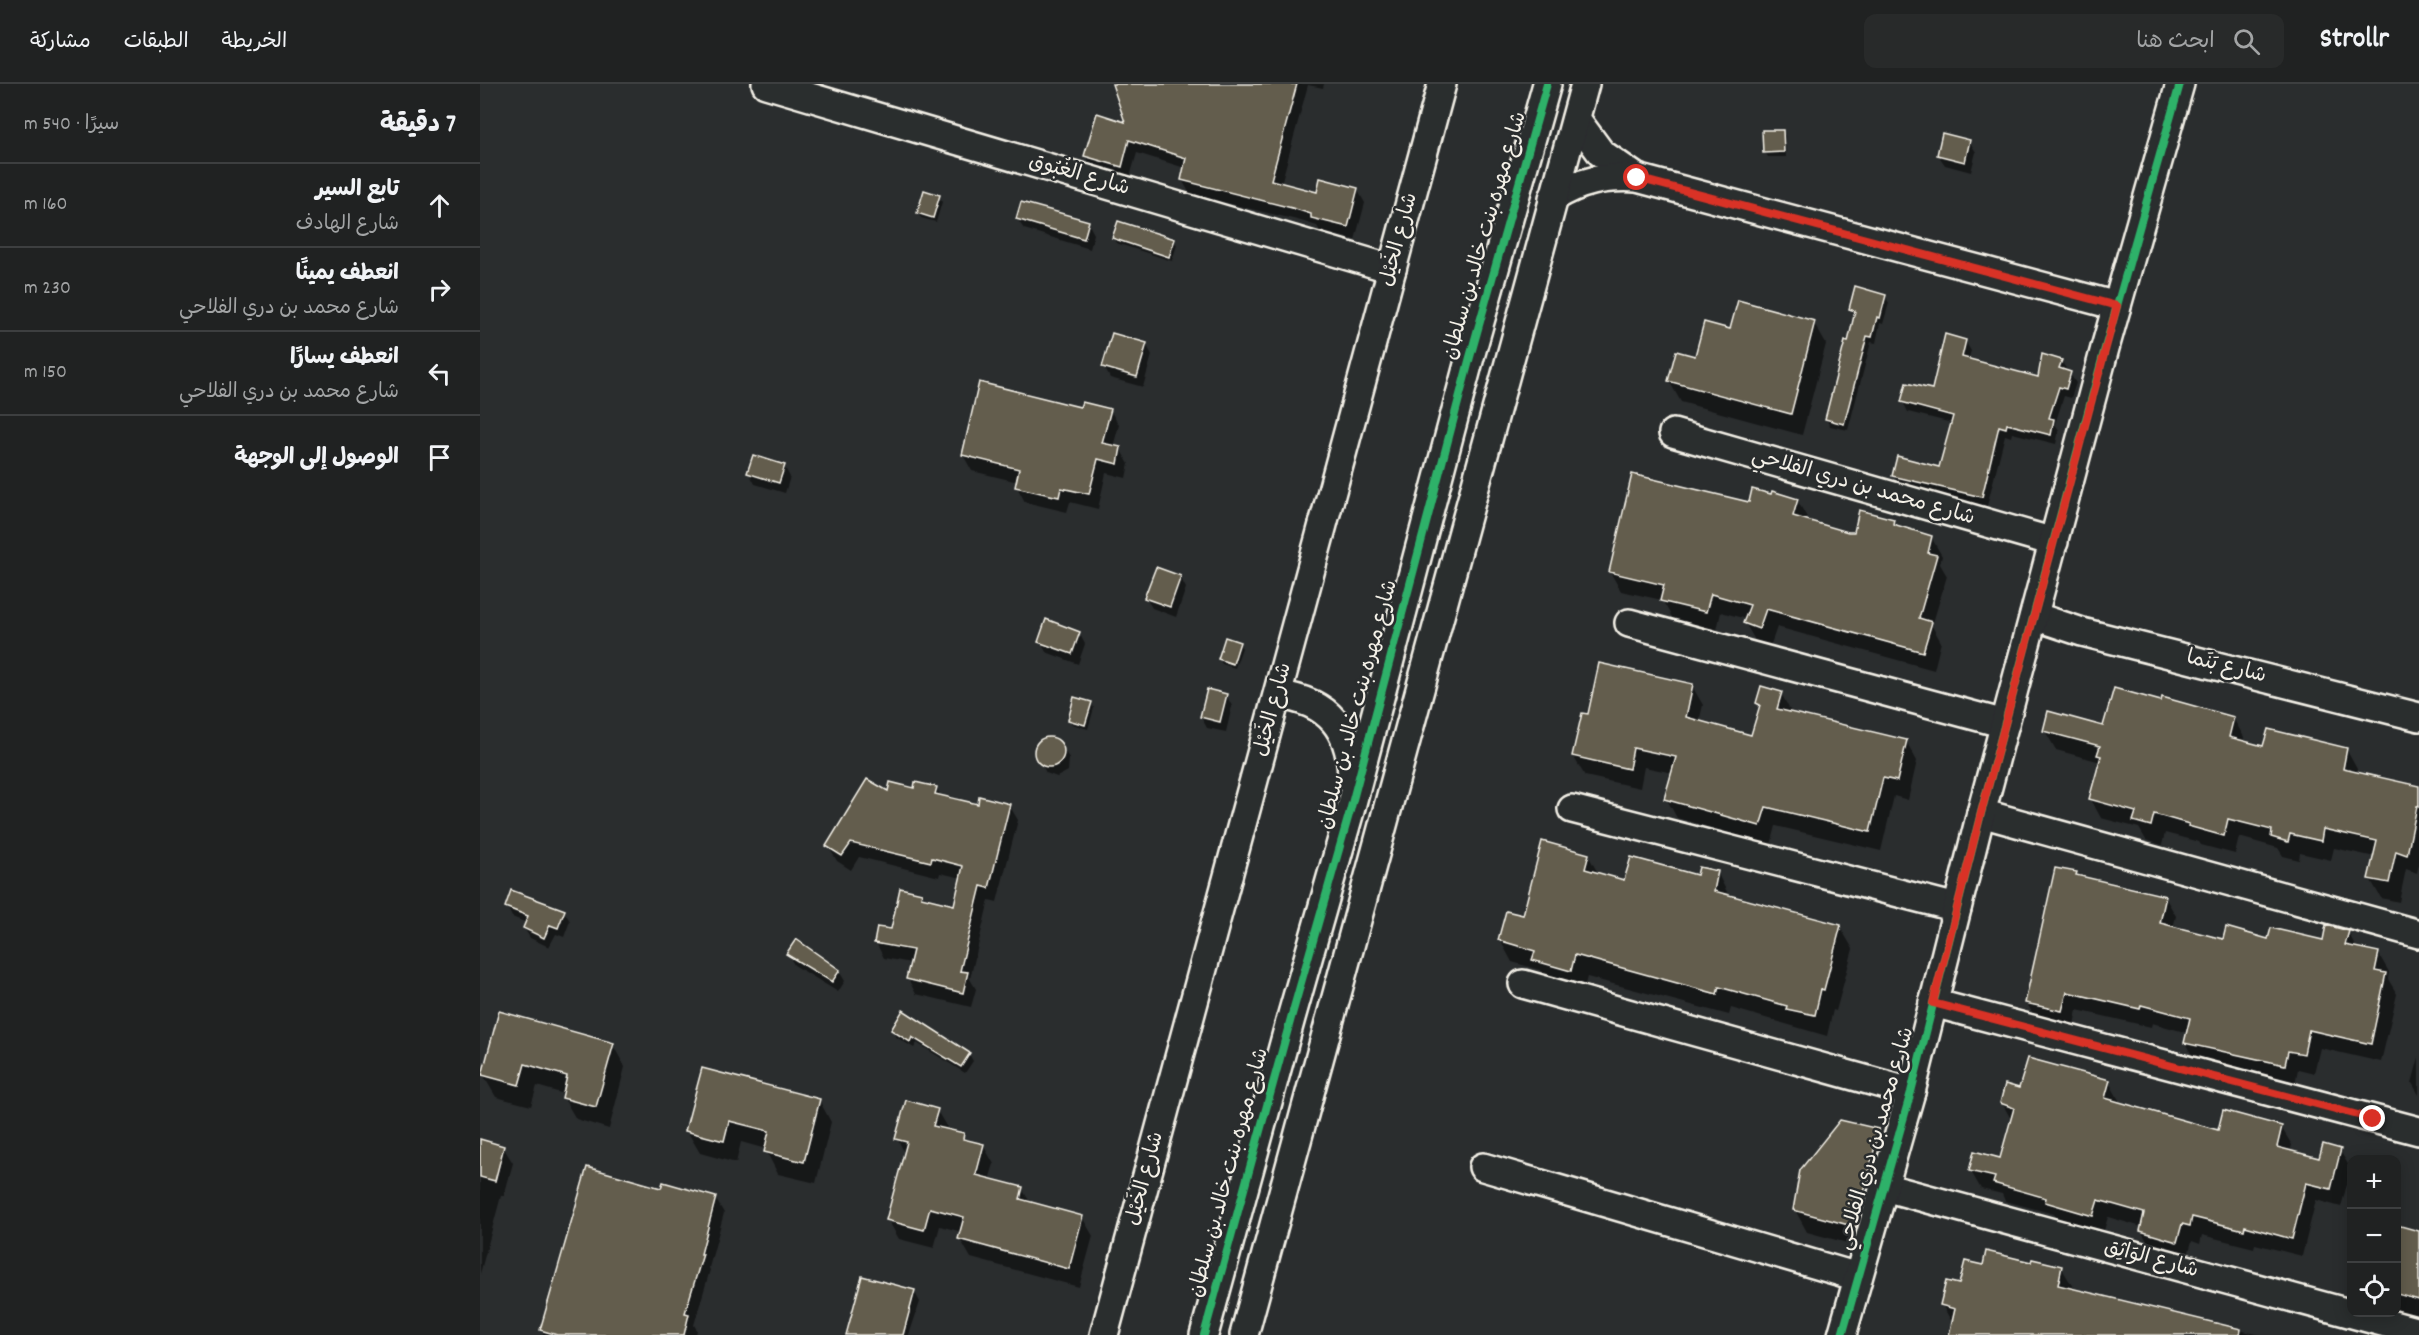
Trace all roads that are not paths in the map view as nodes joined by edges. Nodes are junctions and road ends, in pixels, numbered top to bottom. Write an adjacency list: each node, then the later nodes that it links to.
1 (766, 84): 9 (street, شارع الغُبُوق)
2 (1442, 84): 9 (street, شارع الخَيْل)
3 (1546, 84): 19 (street, شارع مهره بنت خالد بن سلطان)
4 (1585, 84): 6 (street)
5 (2180, 84): 10 (street, شارع محمد بن دري الفلاحي)
6 (1576, 119): 7 (street); 8 (street)
7 (1637, 178): 8 (street); 10 (street)
8 (1553, 198): 33 (street)
9 (1392, 269): 15 (street, شارع الخَيْل)
10 (2117, 306): 12 (street, شارع محمد بن دري الفلاحي)
11 (1672, 434): 12 (street, شارع محمد بن دري الفلاحي)
12 (2054, 542): 13 (street, شارع محمد بن دري الفلاحي)
13 (2034, 616): 16 (street, شارع بَنَما); 17 (street, شارع محمد بن دري الفلاحي)
14 (1629, 623): 17 (street)
15 (1278, 695): 19 (street); 31 (street, شارع الخَيْل)
16 (2419, 717)
17 (2005, 724): 20 (street, شارع محمد بن دري الفلاحي)
18 (1572, 809): 21 (street)
19 (1350, 811): 32 (street, شارع مهره بنت خالد بن سلطان)
20 (1981, 813): 21 (street, شارع محمد بن دري الفلاحي); 22 (street)
21 (1957, 908): 24 (street, شارع محمد بن دري الفلاحي)
22 (2419, 934)
23 (1523, 984): 25 (street, شارع محمد بن دري الفلاحي)
24 (1933, 1003): 25 (street, شارع محمد بن دري الفلاحي); 26 (street, شارع محمد بن دري الفلاحي)
25 (1911, 1092): 28 (street, شارع محمد بن دري الفلاحي)
26 (2419, 1131)
27 (1484, 1167): 29 (street, شارع محمد بن دري الفلاحي)
28 (1884, 1187): 29 (street, شارع محمد بن دري الفلاحي); 30 (street, شارع الوَاثِق)
29 (1858, 1276): 34 (street, شارع محمد بن دري الفلاحي)
30 (2419, 1332)
31 (1104, 1335)
32 (1204, 1335)
33 (1244, 1335)
34 (1842, 1335)

